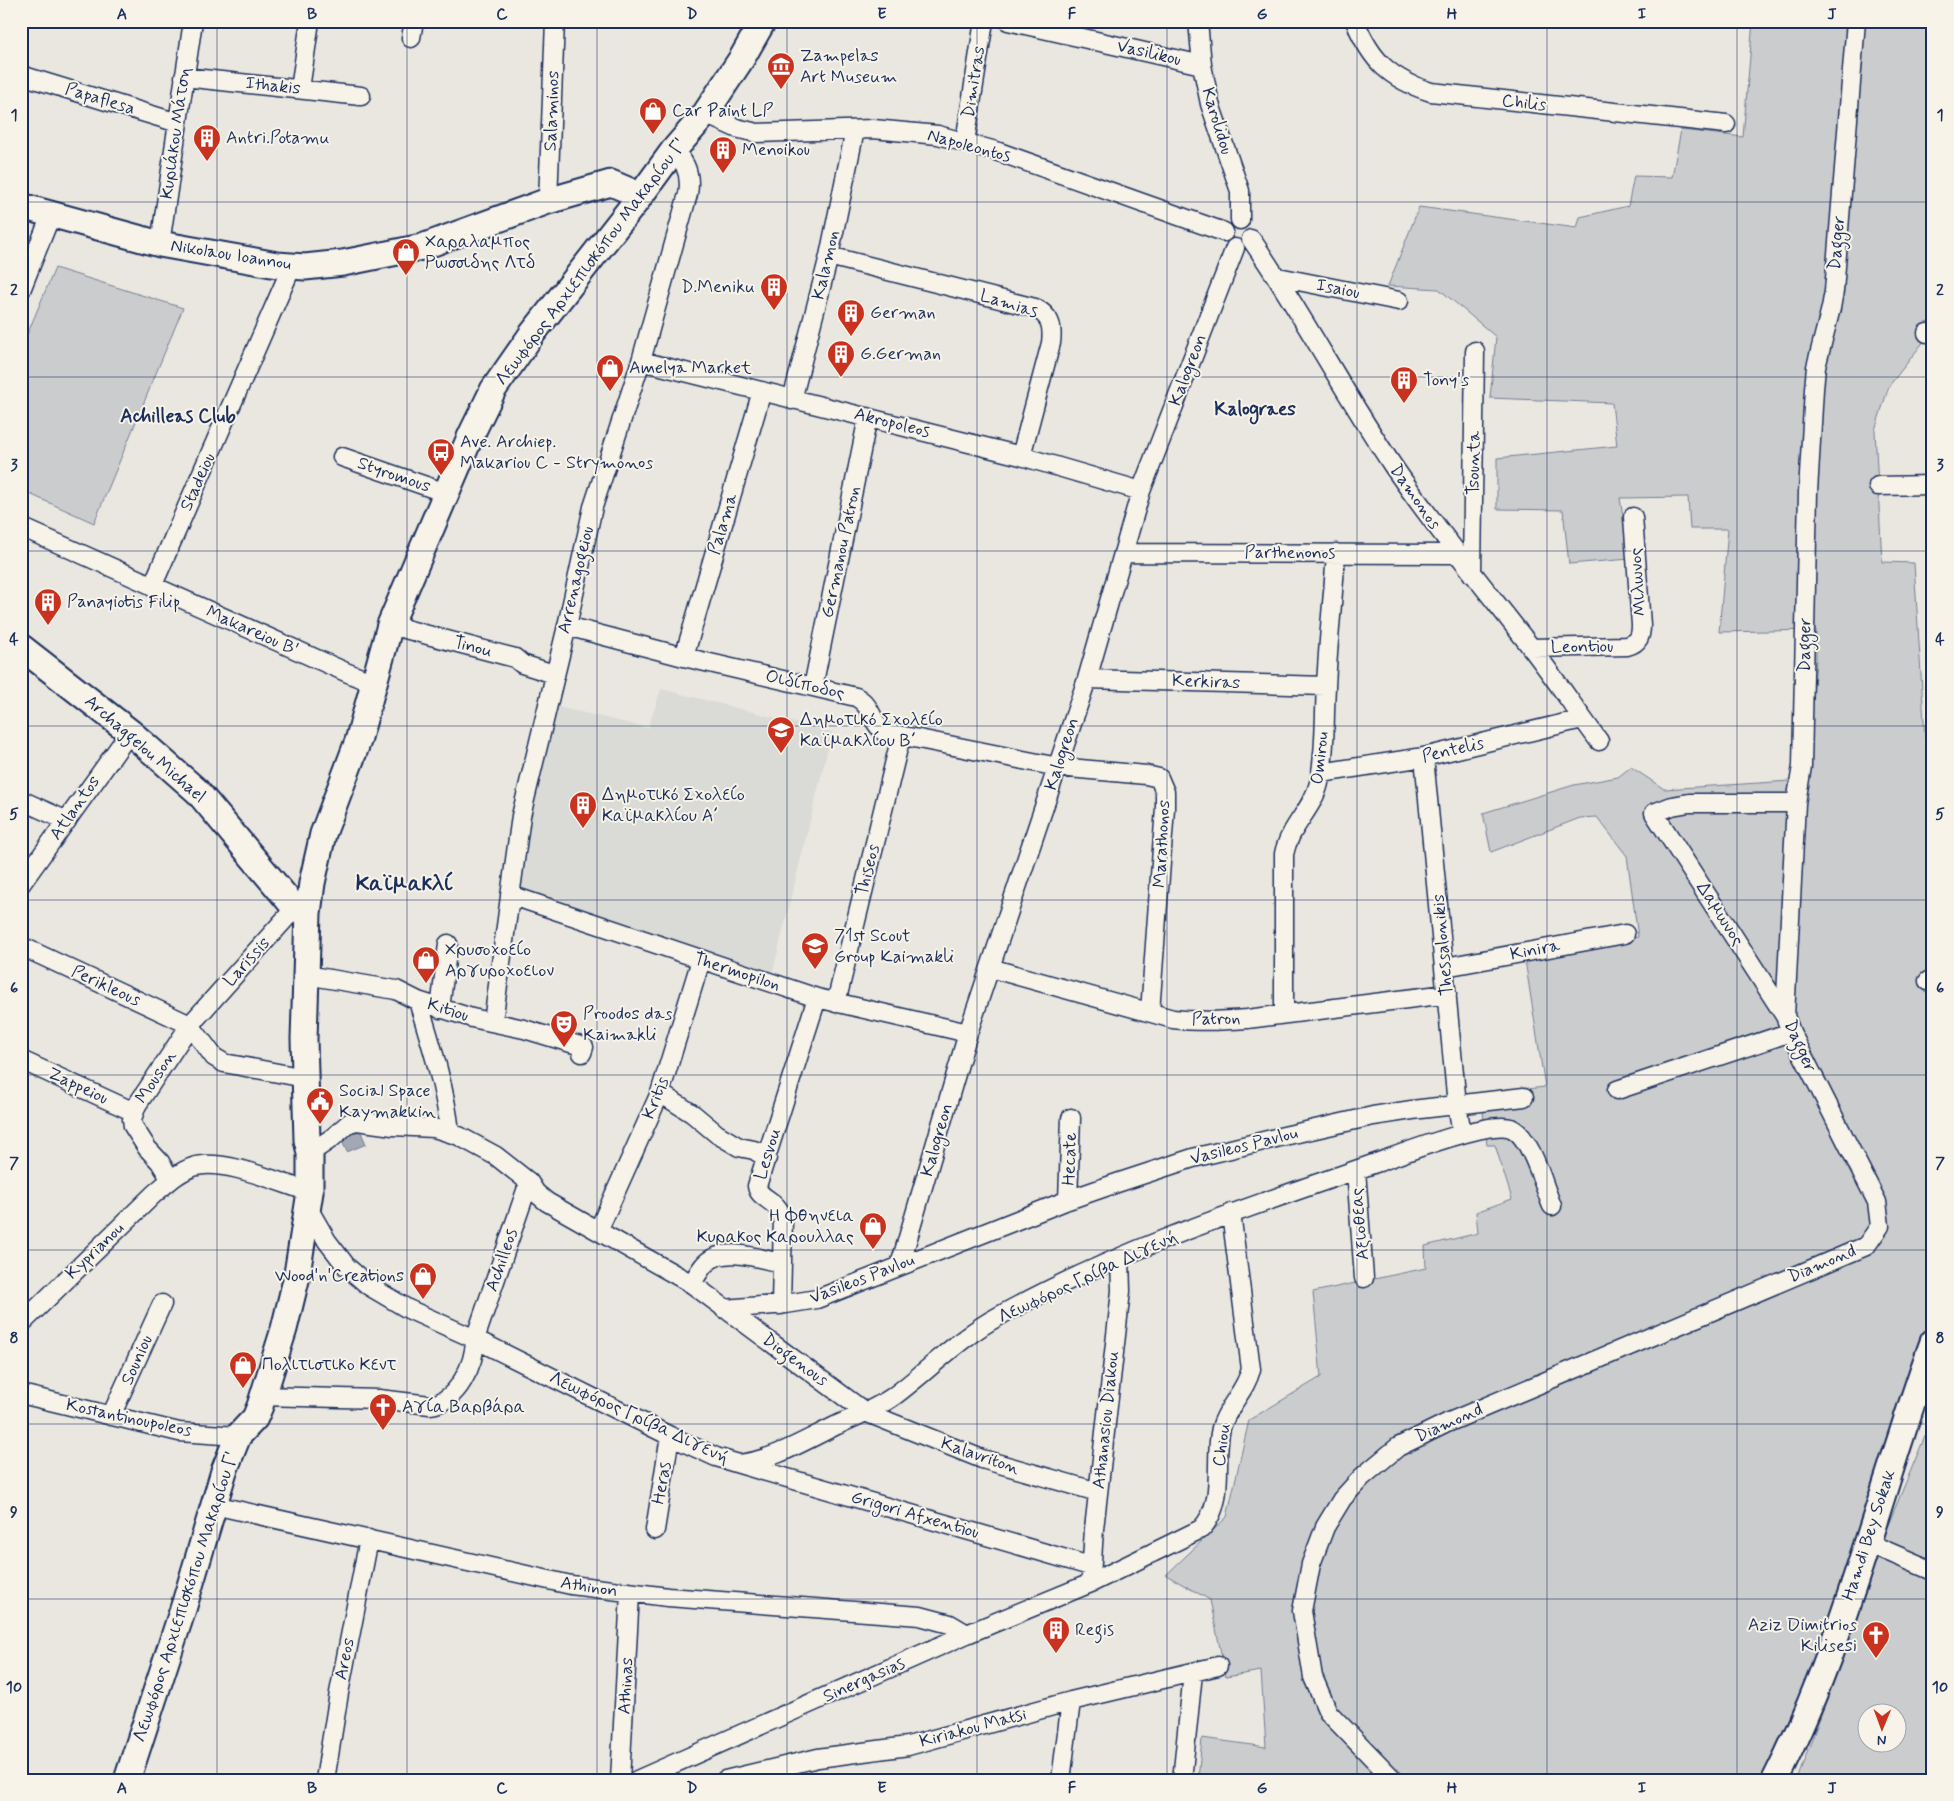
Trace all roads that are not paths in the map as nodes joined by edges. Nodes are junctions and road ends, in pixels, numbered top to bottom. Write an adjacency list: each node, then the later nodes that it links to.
1 (193, 21): 12 (street, Κυριάκου Μάτση)
2 (310, 21): 13 (street)
3 (555, 21): 22 (street, Salaminos)
4 (984, 21): 19 (street, Dimitras)
5 (1008, 21): 10 (street, Vasilikou)
6 (1198, 21): 10 (street, Karolidou)
7 (1356, 21): 17 (street, Chilis)
8 (1856, 21): 72 (street, Dagger)
9 (760, 22): 15 (street, Λεωφόρος Αρχιεπισκόπου Μακαρίου Γ')
10 (1202, 65): 25 (street, Karolidou)
11 (21, 75): 16 (street, Papaflesa)
12 (184, 77): 13 (street, Ithakis); 16 (street, Κυριάκου Μάτση)
13 (300, 89): 14 (street, Ithakis)
14 (361, 96)
15 (705, 114): 18 (street, Napoleontos); 20 (street, Λεωφόρος Αρχιεπισκόπου Μακαρίου Γ')
16 (178, 123): 28 (street, Κυριάκου Μάτση)
17 (1726, 124)
18 (855, 130): 19 (street, Napoleontos); 30 (street, Kalamon)
19 (965, 142): 26 (street, Napoleontos)
20 (673, 151): 21 (street, Λεωφόρος Αρχιεπισκόπου Μακαρίου Γ'); 36 (street, Arrenagogeiou)
21 (638, 199): 22 (street, Nikolaou Ioannou); 45 (street, Λεωφόρος Αρχιεπισκόπου Μακαρίου Γ')
22 (548, 201): 31 (street, Nikolaou Ioannou)
23 (21, 206): 24 (street, Nikolaou Ioannou)
24 (51, 215): 28 (street, Nikolaou Ioannou); 33 (street)
25 (1240, 220): 26 (street); 27 (street)
26 (1224, 232): 29 (street)
27 (1252, 239): 29 (street); 32 (street, Damonos)
28 (160, 244): 31 (street, Nikolaou Ioannou)
29 (1235, 248): 44 (street, Kalogreon)
30 (829, 256): 38 (street, Kalamon); 40 (street, Lamias)
31 (292, 266): 52 (street, Stadeiou)
32 (1278, 277): 34 (street, Isaiou); 50 (street, Damonos)
33 (21, 290)
34 (1399, 301)
35 (1475, 351): 51 (street, Tsounta)
36 (641, 361): 37 (street, Akropoleos); 54 (street, Arrenagogeiou)
37 (762, 391): 38 (street, Akropoleos); 58 (street, Palama)
38 (792, 400): 39 (street, Akropoleos)
39 (868, 417): 40 (street, Akropoleos); 63 (street, Germanou Patron)
40 (1021, 456): 44 (street, Akropoleos)
41 (342, 457): 45 (street, Styromous)
42 (1933, 485): 43 (street)
43 (1878, 486)
44 (1141, 491): 48 (street, Kalogreon)
45 (446, 493): 53 (street, Λεωφόρος Αρχιεπισκόπου Μακαρίου Γ')
46 (1633, 517): 55 (street, Μιλωνος)
47 (21, 527): 52 (street, Makareiou B')
48 (1123, 553): 49 (street, Parthenonos); 60 (street, Kalogreon)
49 (1336, 553): 50 (street, Parthenonos); 62 (street, Omirou)
50 (1456, 554): 51 (street, Damonos)
51 (1472, 574): 57 (street, Damonos)
52 (152, 587): 61 (street, Makareiou B')
53 (390, 624): 59 (street, Tinou); 61 (street, Λεωφόρος Αρχιεπισκόπου Μακαρίου Γ')
54 (567, 626): 58 (street, Οιδίποδος); 59 (street, Arrenagogeiou)
55 (1633, 644): 57 (street, Leontiou)
56 (21, 647): 65 (street, Archaggelou Michael)
57 (1531, 648): 64 (street, Damonos)
58 (684, 657): 63 (street, Οιδίποδος)
59 (554, 674): 75 (street, Arrenagogeiou)
60 (1087, 679): 62 (street, Kerkiras); 69 (street, Kalogreon)
61 (374, 683): 76 (street, Λεωφόρος Αρχιεπισκόπου Μακαρίου Γ')
62 (1326, 686): 70 (street, Omirou)
63 (813, 687): 66 (street, Οιδίποδος)
64 (1582, 719): 67 (street, Damonos); 68 (street, Pentelis)
65 (130, 732): 73 (street, Atlantos); 76 (street, Archaggelou Michael)
66 (901, 736): 69 (street, Οιδίποδος); 87 (street, Thiseos)
67 (1599, 741)
68 (1424, 757): 70 (street, Pentelis); 81 (street, Thessalonikis)
69 (1058, 767): 82 (street, Kalogreon); 89 (street, Marathonos)
70 (1321, 773): 90 (street, Omirou)
71 (21, 800): 73 (street)
72 (1796, 802): 92 (street, Dagger); 92 (street, Δαμωνος)
73 (67, 820): 74 (street, Atlantos)
74 (21, 884)
75 (510, 895): 80 (street, Thermopilon); 91 (street, Arrenagogeiou)
76 (302, 911): 83 (street, Λεωφόρος Αρχιεπισκόπου Μακαρίου Γ'); 93 (street, Larissis)
77 (1625, 934): 81 (street, Kinira)
78 (448, 944): 88 (street)
79 (21, 946): 93 (street, Perikleous)
80 (702, 960): 85 (street, Thermopilon); 99 (street, Kritis)
81 (1445, 967): 84 (street, Thessalonikis)
82 (990, 968): 89 (street, Patron); 94 (street, Kalogreon)
83 (306, 975): 86 (street, Kitiou); 97 (street, Λεωφόρος Αρχιεπισκόπου Μακαρίου Γ')
84 (1447, 994): 90 (street, Patron); 101 (street, Thessalonikis)
85 (817, 998): 87 (street, Thermopilon); 107 (street, Lesvou)
86 (418, 1001): 88 (street, Kitiou); 104 (street)
87 (836, 1003): 94 (street, Thermopilon)
88 (440, 1008): 91 (street, Kitiou)
89 (1150, 1012): 90 (street, Patron)
90 (1284, 1014)
91 (493, 1022): 95 (street, Kitiou)
92 (1788, 1024): 98 (street); 116 (street, Dagger)
93 (190, 1025): 97 (street); 102 (street, Mouson)
94 (968, 1033): 119 (street, Kalogreon)
95 (582, 1053)
96 (21, 1060): 102 (street, Zappeiou)
97 (305, 1078): 106 (street, Λεωφόρος Αρχιεπισκόπου Μακαρίου Γ')
98 (1617, 1090)
99 (660, 1093): 107 (street); 115 (street, Kritis)
100 (1524, 1097): 101 (street, Vasileos Pavlou)
101 (1457, 1104): 105 (street, Thessalonikis); 112 (street, Vasileos Pavlou)
102 (134, 1112): 109 (street, Mouson)
103 (1071, 1118): 112 (street, Hecate)
104 (450, 1132): 106 (street); 110 (street)
105 (1462, 1133): 108 (street, Λεωφόρος Γρίβα Διγενή); 113 (street, Λεωφόρος Γρίβα Διγενή)
106 (310, 1153): 111 (street, Λεωφόρος Αρχιεπισκόπου Μακαρίου Γ')
107 (766, 1158): 118 (street, Lesvou)
108 (1356, 1170): 114 (street, Λεωφόρος Γρίβα Διγενή); 120 (street, Αξιοθεας)
109 (171, 1180): 111 (street, Kyprianou); 125 (street, Kyprianou)
110 (529, 1182): 115 (street); 126 (street, Achilleos)
111 (309, 1200): 126 (street, Λεωφόρος Γρίβα Διγενή); 129 (street, Λεωφόρος Αρχιεπισκόπου Μακαρίου Γ')
112 (1068, 1200): 119 (street, Vasileos Pavlou)
113 (1552, 1206)
114 (1231, 1213): 117 (street, Λεωφόρος Γρίβα Διγενή); 141 (street, Chiou)
115 (598, 1231): 121 (street)
116 (1866, 1246): 155 (street, Diamond)
117 (1120, 1258): 130 (street, Λεωφόρος Γρίβα Διγενή); 135 (street, Athanasiou Diakou)
118 (781, 1263): 121 (street); 123 (street, Lesvou)
119 (900, 1265): 123 (street, Vasileos Pavlou)
120 (1364, 1278)
121 (692, 1284): 124 (street)
122 (162, 1304): 131 (street, Souniou)
123 (781, 1305): 124 (street, Vasileos Pavlou)
124 (724, 1308): 130 (street, Diogenous)
125 (25, 1313)
126 (475, 1339): 129 (street, Achilleos); 133 (street, Λεωφόρος Γρίβα Διγενή)
127 (1933, 1342): 139 (street, Hamdi Bey Sokak)
128 (21, 1394): 131 (street, Kostantinoupoleos)
129 (262, 1396): 132 (street, Λεωφόρος Αρχιεπισκόπου Μακαρίου Γ')
130 (865, 1412): 134 (street, Λεωφόρος Γρίβα Διγενή); 135 (street, Kalavriton)
131 (112, 1416): 132 (street, Kostantinoupoleos)
132 (238, 1436): 136 (street, Λεωφόρος Αρχιεπισκόπου Μακαρίου Γ')
133 (670, 1436): 134 (street, Λεωφόρος Γρίβα Διγενή); 137 (street, Heras)
134 (739, 1464): 141 (street, Grigori Afxentiou)
135 (1098, 1492): 141 (street, Athanasiou Diakou)
136 (214, 1505): 138 (street, Athinon); 149 (street, Λεωφόρος Αρχιεπισκόπου Μακαρίου Γ')
137 (655, 1530)
138 (369, 1539): 142 (street, Athinon); 150 (street, Areos)
139 (1868, 1543): 140 (street); 156 (street, Hamdi Bey Sokak)
140 (1933, 1571)
141 (1091, 1575): 143 (street, Sinergasias)
142 (630, 1593): 143 (street, Athinon); 151 (street, Athinas)
143 (967, 1634): 147 (street, Sinergasias)
144 (1218, 1666): 145 (street, Kiriakou Matsi)
145 (1193, 1673): 146 (street, Kiriakou Matsi); 154 (street)
146 (1071, 1702): 148 (street, Kiriakou Matsi); 153 (street)
147 (673, 1773): 152 (street, Sinergasias)
148 (729, 1779)
149 (127, 1780)
150 (325, 1780)
151 (620, 1780)
152 (637, 1780)
153 (1061, 1780)
154 (1182, 1780)
155 (1394, 1780)
156 (1775, 1780)

